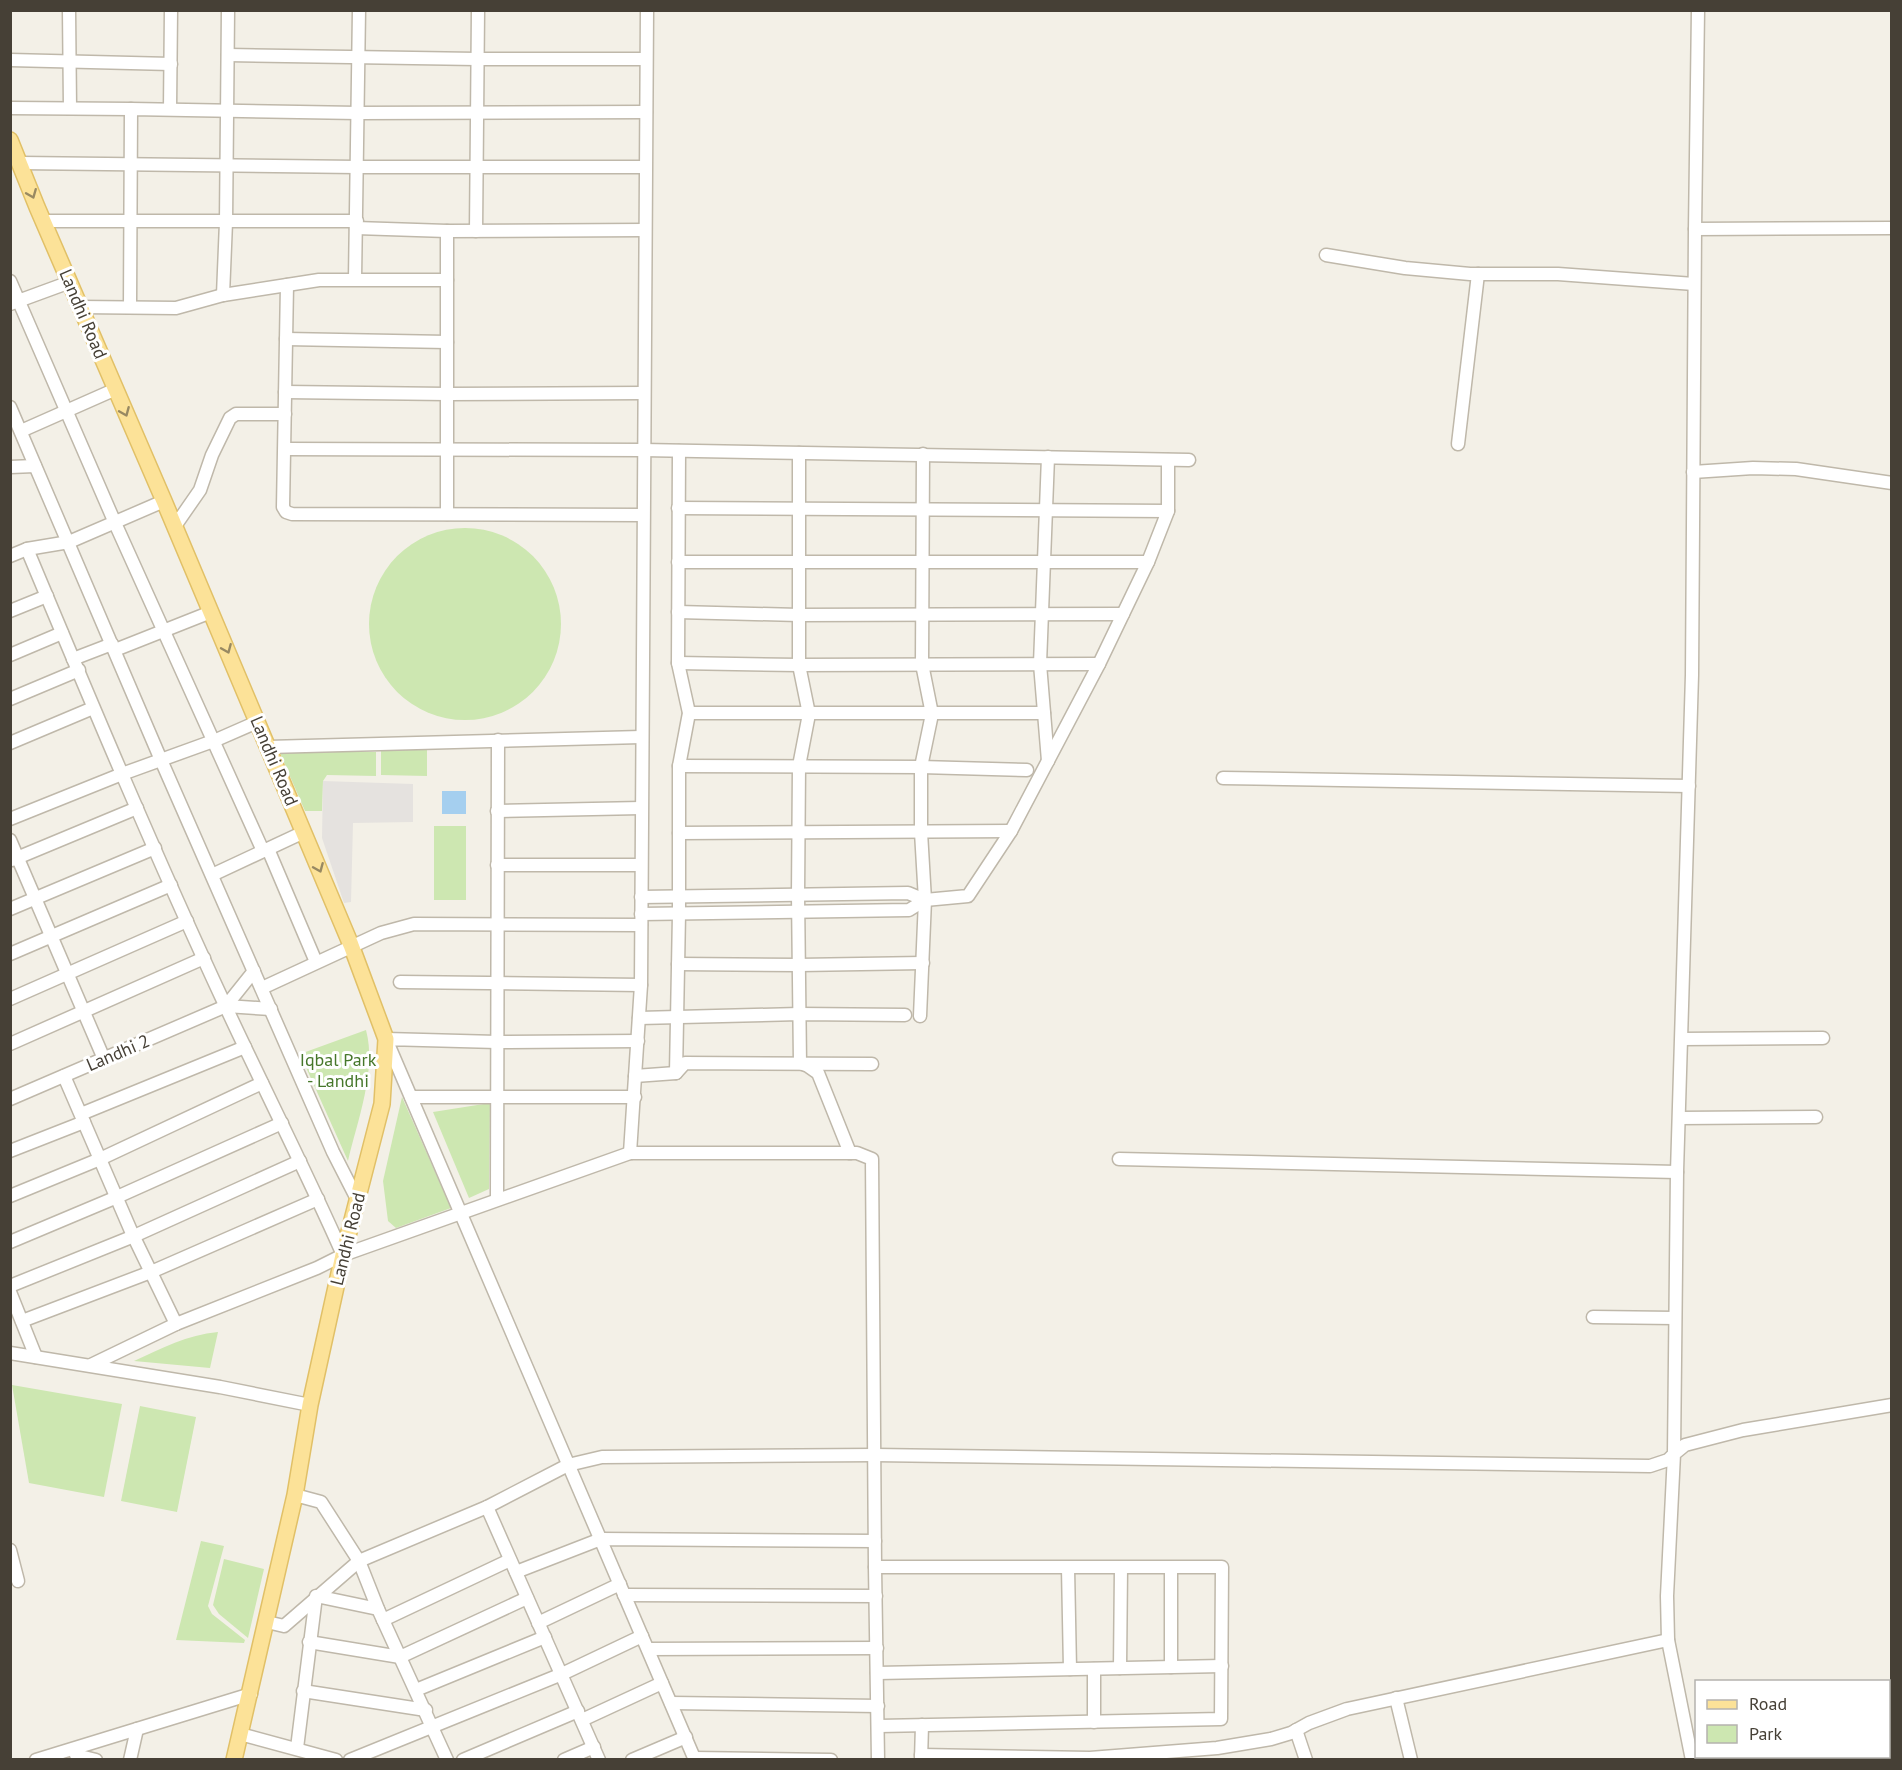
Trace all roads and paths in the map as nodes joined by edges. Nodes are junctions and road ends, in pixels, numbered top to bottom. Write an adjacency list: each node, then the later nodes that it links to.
1 (69, 10): 13 (street)
2 (171, 10): 14 (street)
3 (228, 10): 8 (street)
4 (360, 10): 9 (street)
5 (478, 10): 10 (street)
6 (646, 10): 11 (street)
7 (1698, 10): 35 (street)
8 (228, 55): 9 (street); 19 (street)
9 (358, 58): 10 (street); 21 (street)
10 (477, 59): 11 (street); 22 (street)
11 (646, 59): 20 (street)
12 (10, 60): 13 (street)
13 (70, 62): 14 (street); 16 (street)
14 (171, 64): 18 (street)
15 (10, 108): 16 (street)
16 (70, 108): 17 (street)
17 (131, 109): 18 (street); 24 (street)
18 (170, 110): 19 (street)
19 (227, 110): 21 (street); 25 (street)
20 (646, 112): 22 (street); 28 (street)
21 (358, 113): 22 (street); 27 (street)
22 (477, 113): 29 (street)
23 (10, 140): 26 (main road, Landhi Road)
24 (131, 164): 25 (street); 26 (street); 31 (street)
25 (227, 165): 27 (street); 32 (street)
26 (17, 167): 30 (main road, Landhi Road, one-way to 30)
27 (357, 167): 29 (street); 33 (street)
28 (645, 167): 29 (street); 36 (street)
29 (477, 168): 38 (street)
30 (43, 221): 31 (street); 44 (main road, Landhi Road)
31 (130, 221): 32 (street); 50 (street)
32 (226, 222): 33 (street); 47 (street)
33 (356, 225): 37 (street); 41 (street)
34 (1892, 228): 35 (street)
35 (1695, 229): 45 (street)
36 (645, 230): 38 (street); 55 (street)
37 (447, 231): 38 (street); 42 (street)
38 (476, 231)
39 (1326, 255): 40 (street)
40 (1478, 274): 45 (street); 61 (street)
41 (355, 279): 42 (street); 46 (street)
42 (447, 280): 52 (street)
43 (10, 281): 48 (street)
44 (69, 282): 48 (street); 49 (main road, Landhi Road)
45 (1694, 284): 73 (street)
46 (287, 285): 47 (street); 51 (street)
47 (223, 295): 50 (street)
48 (15, 303): 58 (street)
49 (80, 307): 50 (street); 53 (main road, Landhi Road)
50 (130, 307)
51 (286, 339): 52 (street); 54 (street)
52 (447, 342): 56 (street)
53 (116, 389): 58 (street); 75 (main road, Landhi Road, one-way to 75)
54 (285, 392): 56 (street); 59 (street)
55 (644, 393): 56 (street); 64 (street)
56 (447, 394): 63 (street)
57 (10, 407): 60 (street)
58 (66, 411): 60 (street); 83 (street)
59 (285, 414): 62 (street); 84 (street)
60 (21, 430): 71 (street)
61 (1458, 444)
62 (285, 449): 63 (street); 81 (street)
63 (446, 450): 64 (street); 81 (street)
64 (643, 450): 65 (street); 82 (street)
65 (679, 451): 66 (street); 76 (street)
66 (799, 453): 67 (street); 77 (street)
67 (923, 454): 68 (street); 78 (street)
68 (1048, 457): 69 (street); 79 (street)
69 (1168, 460): 70 (street); 80 (street)
70 (1190, 460)
71 (35, 466): 72 (street); 85 (street)
72 (10, 467)
73 (1693, 472): 74 (street); 131 (street)
74 (1892, 483)
75 (164, 501): 83 (street); 84 (main road, Landhi Road)
76 (678, 508): 77 (street); 88 (street)
77 (798, 509): 78 (street); 89 (street)
78 (923, 510): 79 (street); 90 (street)
79 (1046, 510): 80 (street); 91 (street)
80 (1168, 511): 92 (street)
81 (447, 514): 82 (street)
82 (643, 515): 118 (street)
83 (114, 523): 85 (street); 101 (street)
84 (175, 526): 95 (main road, Landhi Road)
85 (69, 542): 86 (street); 103 (street)
86 (27, 549): 87 (street); 93 (street)
87 (10, 556)
88 (678, 562): 89 (street); 96 (street)
89 (798, 562): 90 (street); 99 (street)
90 (923, 562): 91 (street); 100 (street)
91 (1044, 562): 92 (street); 97 (street)
92 (1148, 562): 98 (street)
93 (46, 596): 94 (street); 102 (street)
94 (10, 611)
95 (211, 612): 101 (street); 117 (main road, Landhi Road, one-way to 117)
96 (678, 612): 99 (street); 105 (street)
97 (1041, 614): 98 (street); 100 (street); 108 (street)
98 (1122, 614): 109 (street)
99 (799, 615): 100 (street); 110 (street)
100 (922, 615): 107 (street)
101 (164, 631): 103 (street); 120 (street)
102 (62, 633): 104 (street); 106 (street)
103 (113, 647): 106 (street); 123 (street)
104 (10, 655)
105 (678, 663): 110 (street); 113 (street)
106 (76, 664): 111 (street); 112 (street)
107 (922, 664): 108 (street); 110 (street); 116 (street)
108 (1040, 664): 109 (street); 114 (street)
109 (1099, 664): 124 (street)
110 (799, 665): 115 (street)
111 (10, 699)
112 (93, 708): 121 (street); 129 (street)
113 (689, 713): 115 (street); 125 (street)
114 (1044, 713): 116 (street); 124 (street)
115 (809, 714): 116 (street); 126 (street)
116 (932, 714): 127 (street)
117 (257, 722): 120 (street); 122 (main road, Landhi Road)
118 (641, 737): 119 (street); 133 (street)
119 (498, 740): 122 (street); 134 (street)
120 (213, 741): 123 (street); 143 (street)
121 (10, 743)
122 (268, 747): 137 (main road, Landhi Road)
123 (161, 759): 129 (street); 147 (street)
124 (1048, 761): 136 (street)
125 (679, 766): 126 (street); 140 (street)
126 (799, 766): 127 (street); 138 (street)
127 (921, 767): 128 (street); 139 (street)
128 (1027, 770)
129 (122, 774): 132 (street); 135 (street)
130 (1223, 778): 131 (street)
131 (1689, 786): 185 (street)
132 (137, 808): 142 (street); 144 (street)
133 (641, 808): 134 (street); 146 (street)
134 (497, 811): 145 (street)
135 (10, 819)
136 (1011, 831): 139 (street); 153 (street)
137 (303, 832): 143 (street); 161 (main road, Landhi Road, one-way to 161)
138 (798, 832): 139 (street); 140 (street); 149 (street)
139 (921, 832): 153 (street)
140 (679, 833): 151 (street)
141 (10, 840): 144 (street)
142 (155, 848): 148 (street); 152 (street)
143 (265, 850): 147 (street); 164 (street)
144 (14, 859): 152 (street)
145 (497, 865): 146 (street); 159 (street)
146 (641, 865): 150 (street)
147 (212, 875): 168 (street)
148 (171, 885): 158 (street); 160 (street)
149 (798, 895): 151 (street); 153 (street); 155 (street)
150 (641, 897): 151 (street); 157 (street)
151 (679, 897): 156 (street)
152 (36, 898): 154 (street); 160 (street)
153 (925, 900): 155 (street); 165 (street)
154 (10, 909)
155 (798, 912): 156 (street); 167 (street)
156 (679, 914): 157 (street); 166 (street)
157 (641, 920): 159 (street); 172 (street)
158 (187, 921): 163 (street); 169 (street)
159 (497, 925): 161 (street); 171 (street)
160 (52, 936): 162 (street); 169 (street)
161 (351, 945): 164 (street); 184 (main road, Landhi Road)
162 (10, 954)
163 (204, 958): 175 (street); 177 (street)
164 (316, 962): 173 (street)
165 (923, 963): 167 (street); 181 (street)
166 (678, 964): 167 (street); 179 (street)
167 (799, 965): 178 (street)
168 (254, 971): 173 (street); 175 (street)
169 (68, 974): 174 (street); 177 (street)
170 (400, 982): 171 (street)
171 (497, 983): 172 (street); 187 (street)
172 (641, 985): 182 (street)
173 (261, 988): 176 (street)
174 (10, 999)
175 (226, 1006): 176 (street); 189 (street); 190 (street, Landhi 2)
176 (271, 1009): 215 (street)
177 (84, 1011): 188 (street); 190 (street)
178 (799, 1014): 179 (street); 180 (street); 191 (street)
179 (678, 1016): 182 (street); 193 (street)
180 (905, 1016)
181 (920, 1016)
182 (639, 1018): 186 (street)
183 (1823, 1038): 185 (street)
184 (386, 1039): 187 (street); 197 (street); 215 (main road, Landhi Road)
185 (1682, 1039): 202 (street)
186 (638, 1041): 187 (street); 195 (street)
187 (497, 1042): 198 (street)
188 (10, 1044)
189 (245, 1047): 196 (street); 201 (street)
190 (104, 1059): 194 (street, Landhi 2)
191 (800, 1064): 192 (street); 193 (street); 207 (street)
192 (872, 1064)
193 (676, 1073): 195 (street)
194 (64, 1076): 200 (street, Landhi 2); 201 (street)
195 (636, 1076): 199 (street)
196 (262, 1083): 204 (street); 208 (street)
197 (411, 1096): 198 (street); 217 (street)
198 (499, 1096): 199 (street); 216 (street)
199 (635, 1097): 206 (street)
200 (10, 1099)
201 (83, 1118): 205 (street); 208 (street)
202 (1680, 1118): 203 (street); 211 (street)
203 (1816, 1118)
204 (282, 1123): 210 (street); 213 (street)
205 (10, 1151)
206 (630, 1153): 207 (street); 216 (street)
207 (850, 1153): 234 (street)
208 (100, 1159): 212 (street); 213 (street)
209 (1119, 1159): 211 (street)
210 (300, 1161): 214 (street); 218 (street)
211 (1677, 1172): 225 (street)
212 (10, 1196)
213 (117, 1197): 218 (street); 219 (street)
214 (318, 1199): 220 (street); 221 (street)
215 (357, 1199): 220 (main road, Landhi Road)
216 (497, 1199): 217 (street)
217 (460, 1213): 220 (street); 235 (street)
218 (134, 1236): 221 (street); 222 (street)
219 (10, 1242)
220 (343, 1255): 227 (street); 231 (main road, Landhi Road)
221 (151, 1272): 226 (street); 227 (street)
222 (10, 1286)
223 (10, 1292): 226 (street)
224 (1593, 1317): 225 (street)
225 (1675, 1318): 233 (street)
226 (22, 1321): 229 (street)
227 (176, 1324): 230 (street)
228 (10, 1353): 229 (street)
229 (36, 1357): 230 (street)
230 (92, 1365): 231 (street)
231 (310, 1405): 236 (main road, Landhi Road)
232 (1892, 1405): 233 (street)
233 (1674, 1454): 234 (street); 257 (street)
234 (875, 1455): 235 (street); 239 (street)
235 (568, 1465): 237 (street); 238 (street)
236 (295, 1495): 241 (street); 253 (main road, Landhi Road)
237 (487, 1507): 241 (street); 242 (street)
238 (601, 1539): 239 (street); 242 (street); 248 (street)
239 (875, 1541): 243 (street)
240 (10, 1550): 247 (street)
241 (359, 1561): 249 (street); 252 (street)
242 (513, 1566): 251 (street); 252 (street)
243 (875, 1567): 244 (street); 250 (street)
244 (1068, 1568): 245 (street); 265 (street)
245 (1121, 1568): 246 (street); 264 (street)
246 (1171, 1568): 262 (street); 263 (street)
247 (18, 1581)
248 (622, 1590): 250 (street); 254 (street); 255 (street)
249 (316, 1596): 252 (street); 253 (street); 258 (street)
250 (876, 1596): 259 (street)
251 (527, 1598): 254 (street); 261 (street)
252 (381, 1615): 261 (street)
253 (267, 1622): 272 (main road, Landhi Road)
254 (538, 1623): 256 (street)
255 (642, 1636): 260 (street); 268 (street)
256 (545, 1637): 268 (street); 270 (street)
257 (1668, 1640): 273 (street); 306 (street)
258 (309, 1642): 261 (street); 271 (street)
259 (877, 1648): 260 (street); 267 (street)
260 (648, 1649): 269 (street)
261 (400, 1657): 270 (street)
262 (1222, 1666): 263 (street); 278 (street)
263 (1171, 1667): 264 (street)
264 (1120, 1668): 266 (street)
265 (1070, 1669): 266 (street); 267 (street)
266 (1094, 1669): 278 (street)
267 (877, 1673): 275 (street)
268 (562, 1674): 277 (street); 280 (street)
269 (662, 1683): 274 (street); 277 (street)
270 (416, 1690): 276 (street)
271 (303, 1692): 276 (street); 287 (street)
272 (250, 1694): 282 (street); 284 (main road, Landhi Road)
273 (1396, 1698): 283 (street); 305 (street)
274 (671, 1703): 275 (street); 285 (street)
275 (878, 1706): 281 (street)
276 (426, 1710): 280 (street)
277 (580, 1716): 286 (street); 298 (street)
278 (1094, 1722): 279 (street)
279 (922, 1725): 281 (street); 289 (street)
280 (434, 1726): 296 (street); 297 (street)
281 (879, 1726): 303 (street)
282 (137, 1730): 288 (street); 293 (street)
283 (1296, 1730): 289 (street); 304 (street)
284 (240, 1734): 287 (street); 294 (main road, Landhi Road)
285 (686, 1737): 290 (street); 301 (street)
286 (594, 1747): 299 (street); 300 (street)
287 (297, 1748): 295 (street)
288 (75, 1754): 291 (street); 292 (street)
289 (921, 1757)
290 (695, 1759): 302 (street)
291 (36, 1760)
292 (96, 1760)
293 (130, 1760)
294 (234, 1760)
295 (336, 1760)
296 (350, 1760)
297 (447, 1760)
298 (464, 1760)
299 (564, 1760)
300 (599, 1760)
301 (632, 1760)
302 (831, 1760)
303 (878, 1760)
304 (1306, 1760)
305 (1411, 1760)
306 (1692, 1760)

